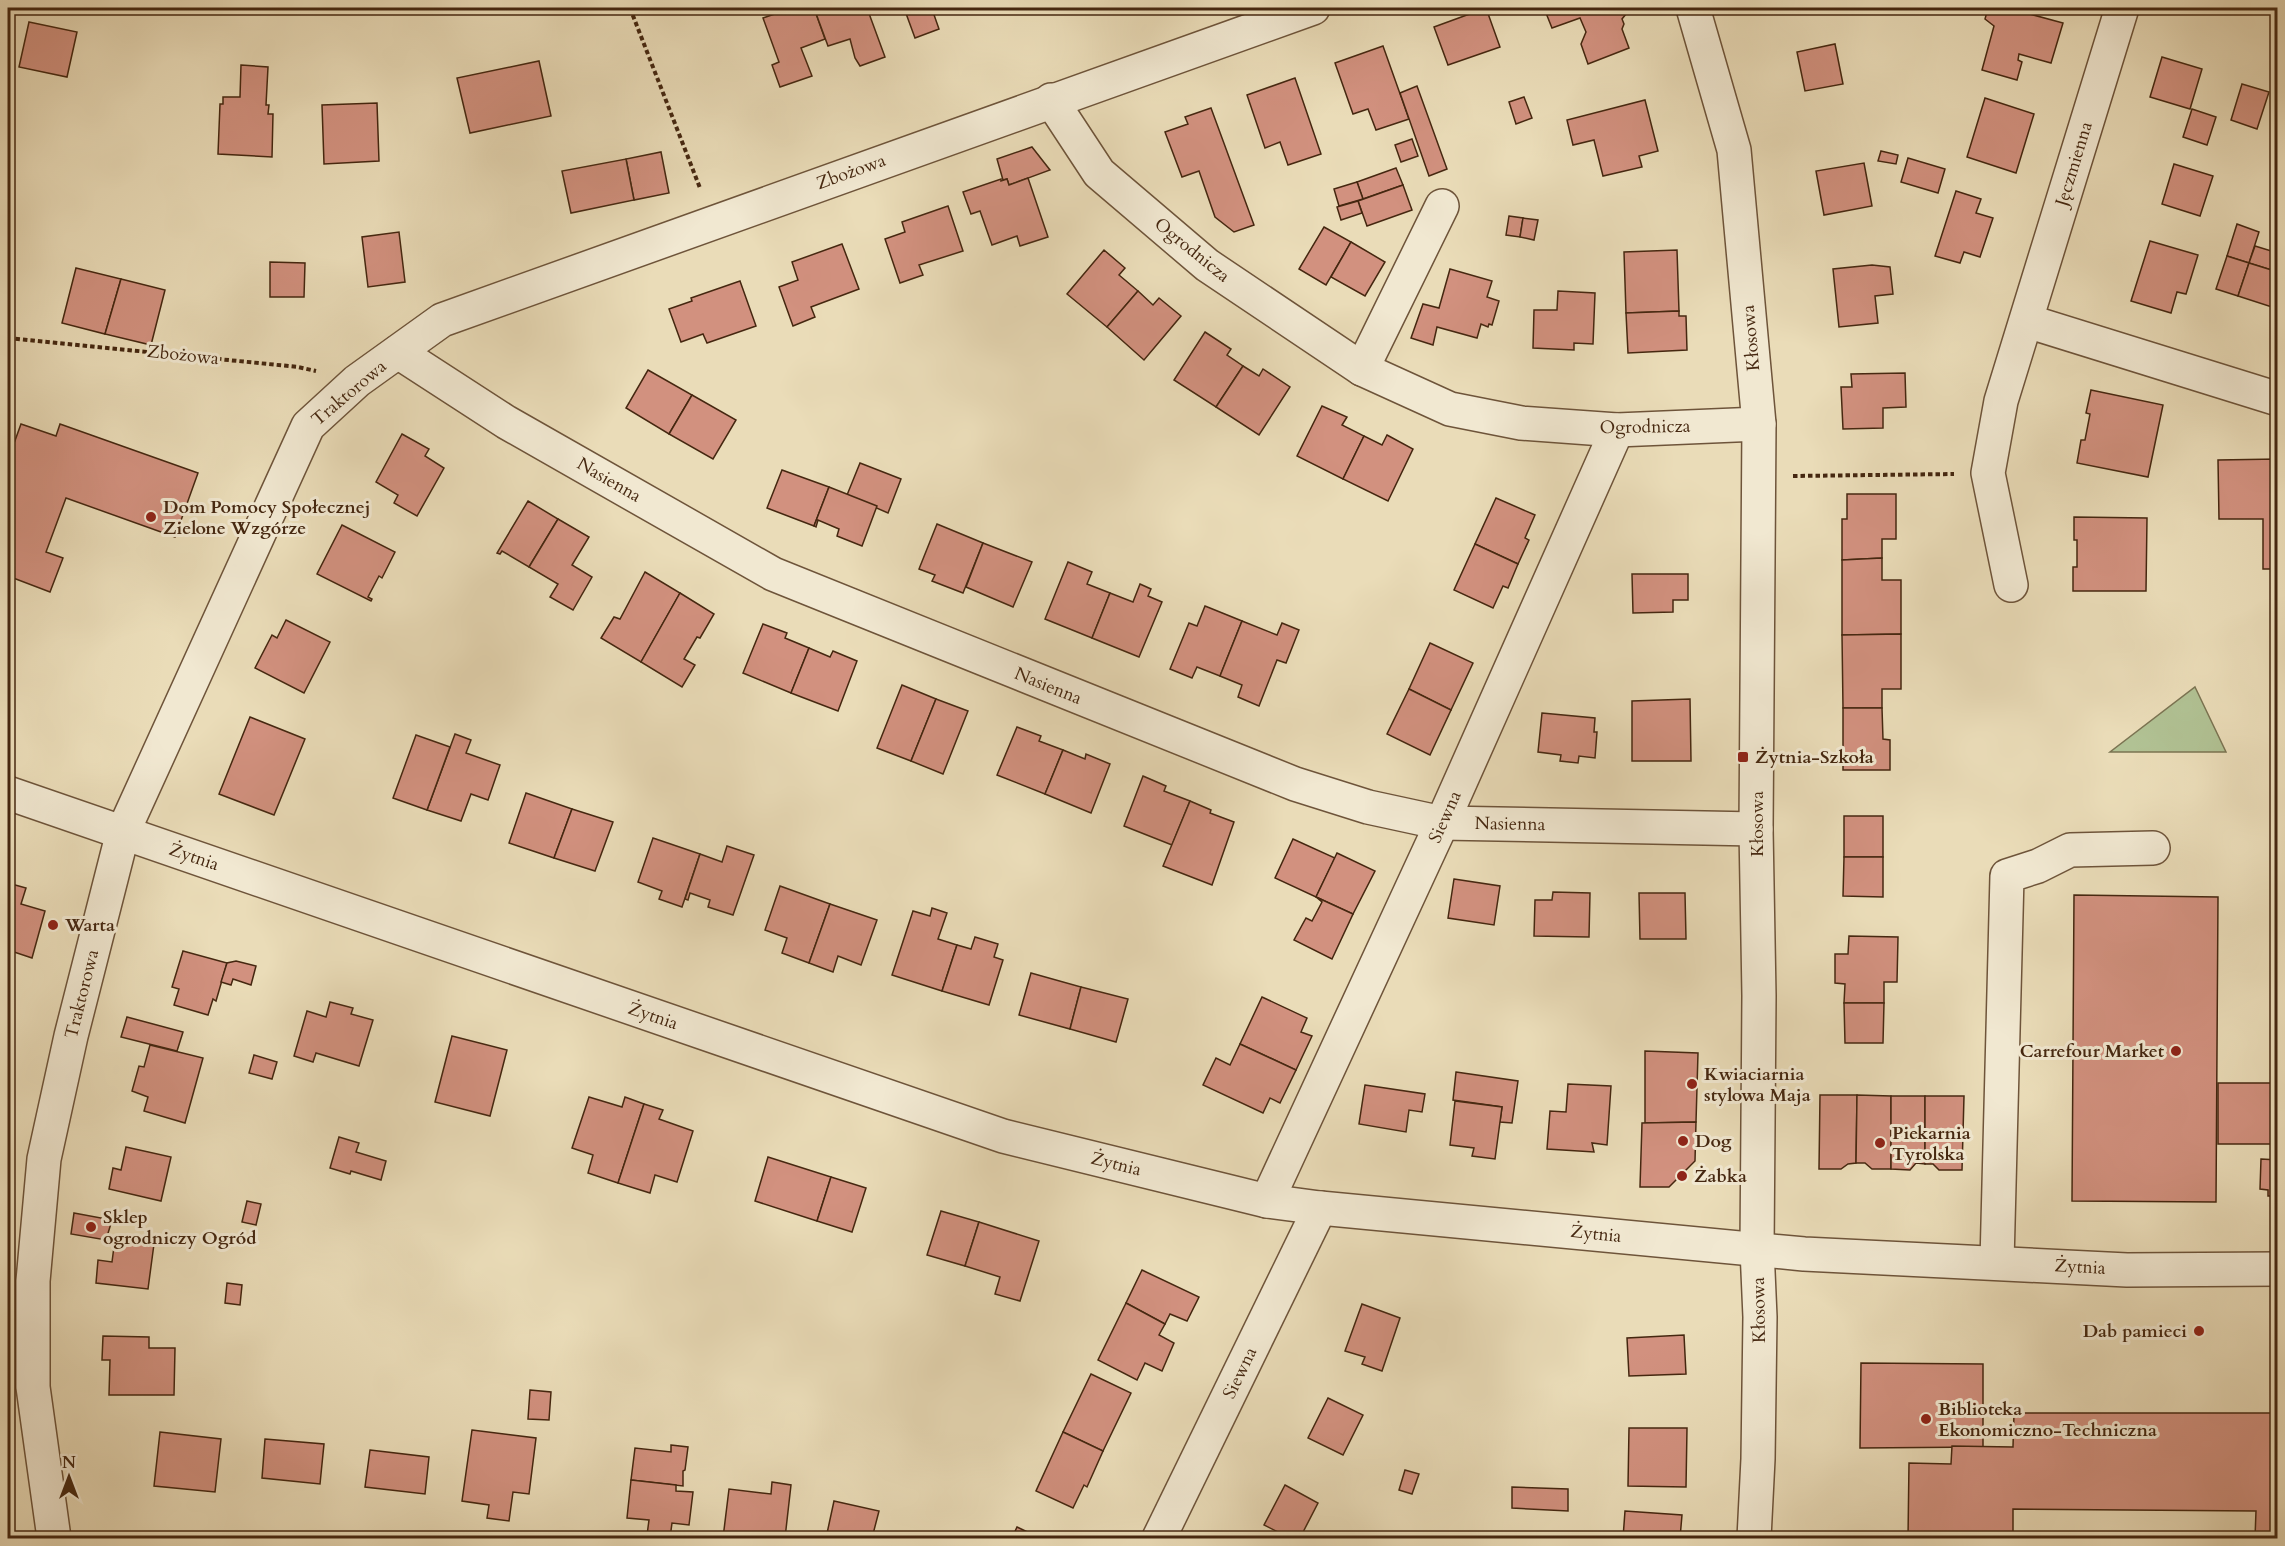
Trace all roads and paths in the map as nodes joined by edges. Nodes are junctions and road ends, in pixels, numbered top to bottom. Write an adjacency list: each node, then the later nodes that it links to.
1 (630, 8): 7 (path)
2 (1313, 8): 5 (street, Zbożowa)
3 (1693, 8): 14 (street, Kłosowa)
4 (2122, 8): 8 (street, Jęczmienna)
5 (1051, 100): 7 (street, Zbożowa); 11 (street, Ogrodnicza)
6 (1442, 206): 11 (street)
7 (713, 223): 10 (street, Zbożowa)
8 (2027, 321): 13 (street); 16 (street, Jęczmienna)
9 (8, 338): 12 (path, Zbożowa)
10 (398, 352): 12 (street, Traktorowa); 20 (street, Nasienna)
11 (1362, 369): 15 (street, Ogrodnicza)
12 (357, 381): 22 (street, Traktorowa)
13 (2277, 399)
14 (1759, 424): 15 (street, Ogrodnicza); 17 (street, Kłosowa)
15 (1617, 430): 20 (street, Siewna)
16 (1988, 473): 17 (path); 18 (street)
17 (1760, 476): 21 (street, Kłosowa)
18 (2011, 585)
19 (8, 793): 22 (street, Żytnia)
20 (1442, 823): 21 (street, Nasienna); 24 (street, Siewna)
21 (1756, 829): 26 (street, Kłosowa)
22 (123, 832): 24 (street, Żytnia); 29 (street, Traktorowa)
23 (2152, 848): 27 (street)
24 (1267, 1201): 25 (street, Żytnia)
25 (1320, 1208): 26 (street, Żytnia); 30 (street, Siewna)
26 (1757, 1249): 27 (street, Żytnia); 31 (street, Kłosowa)
27 (1996, 1262): 28 (street, Żytnia)
28 (2277, 1269)
29 (54, 1539)
30 (1159, 1539)
31 (1754, 1539)

